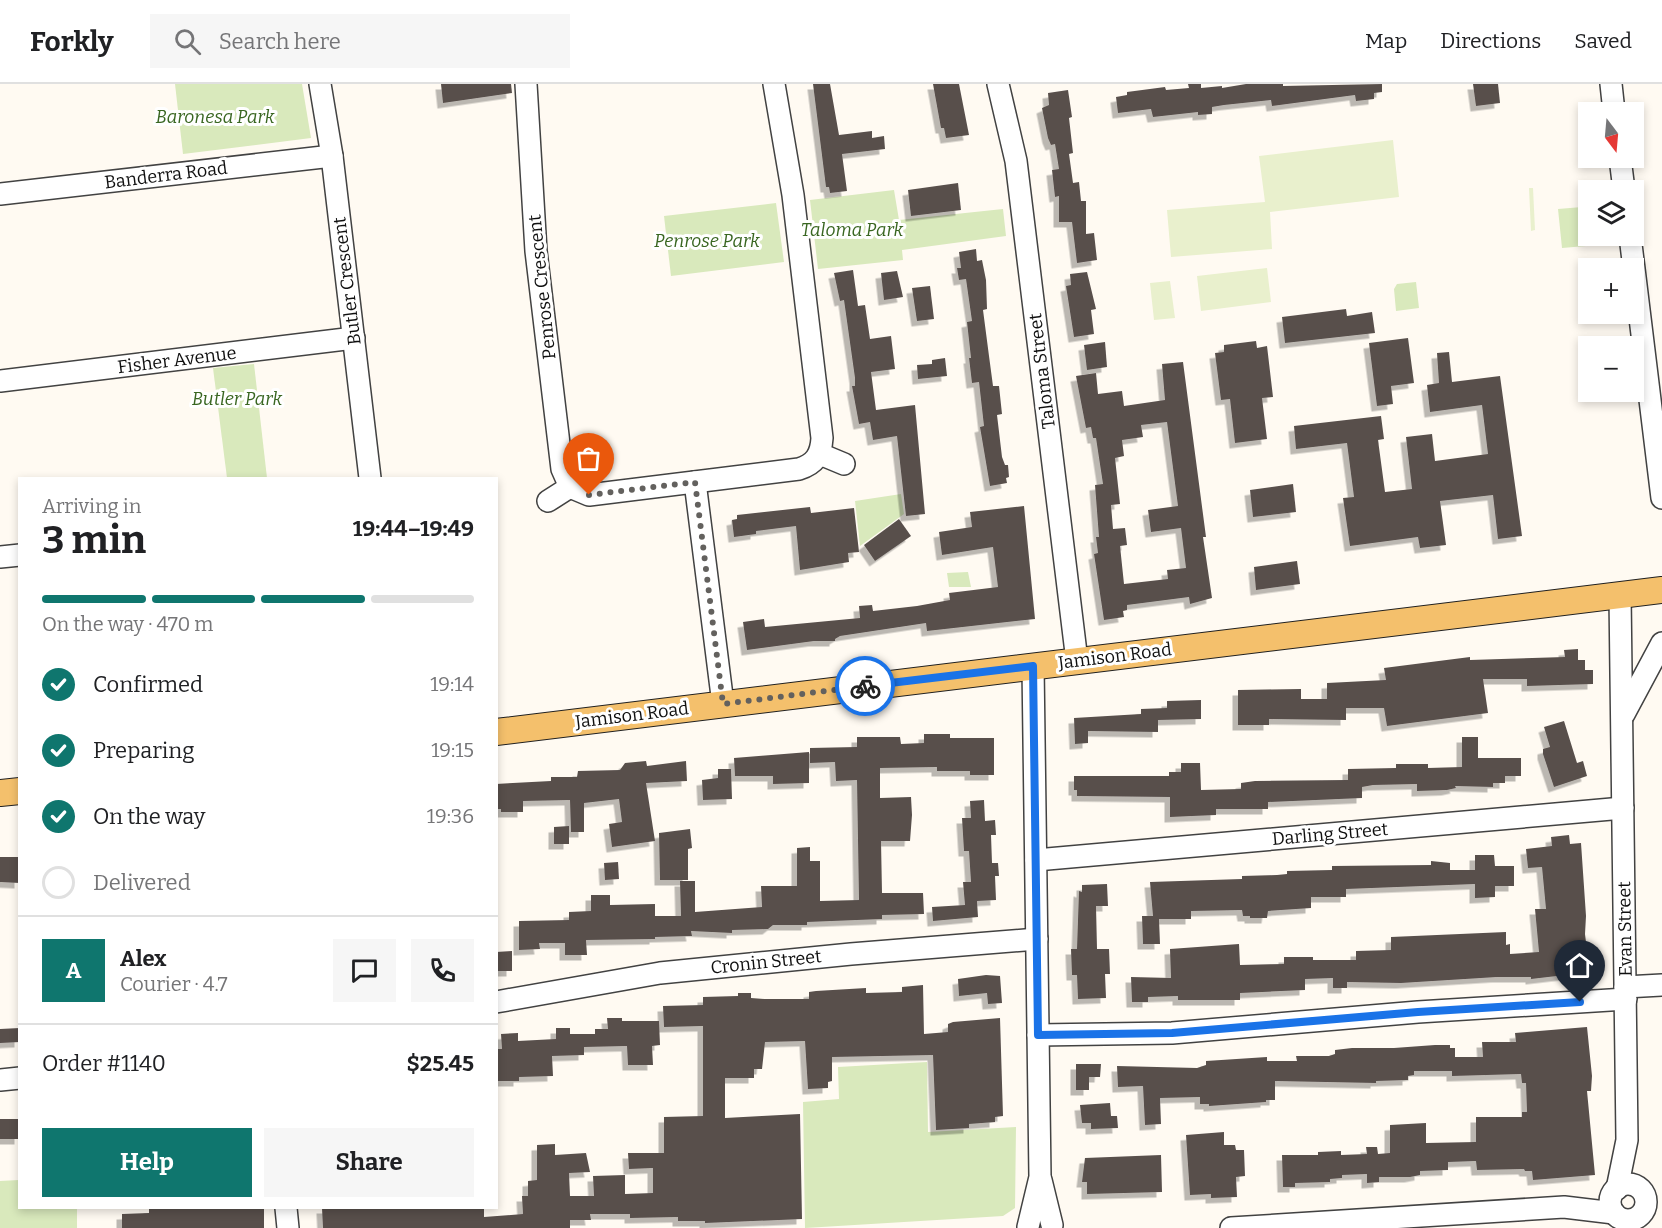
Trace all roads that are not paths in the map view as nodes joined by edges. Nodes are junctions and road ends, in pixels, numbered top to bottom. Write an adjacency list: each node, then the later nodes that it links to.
1 (320, 84): 7 (street, Butler Crescent)
2 (526, 84): 17 (street, Penrose Crescent)
3 (774, 84): 13 (street)
4 (998, 84): 26 (street, Taloma Street)
5 (1611, 84): 6 (street)
6 (1613, 102)
7 (332, 156): 8 (street, Banderra Road); 10 (street, Butler Crescent)
8 (0, 194)
9 (1632, 246): 11 (street)
10 (354, 338): 12 (street, Fisher Avenue); 15 (street, Butler Crescent)
11 (1654, 367): 18 (street)
12 (0, 381)
13 (820, 454): 14 (street); 16 (street)
14 (844, 464)
15 (370, 477)
16 (695, 482): 17 (street); 28 (street)
17 (570, 487): 19 (street)
18 (1662, 498)
19 (548, 501)
20 (18, 555): 21 (street)
21 (0, 557)
22 (1662, 590): 23 (main road, Jamison Road)
23 (1620, 595): 24 (street, Evan Street); 26 (main road, Jamison Road)
24 (1621, 642): 25 (street, Evan Street); 29 (street, Evan Street)
25 (1659, 647): 29 (street, Evan Street)
26 (1077, 661): 27 (main road, Jamison Road)
27 (1033, 666): 28 (main road, Jamison Road); 34 (street)
28 (723, 704): 30 (main road, Jamison Road)
29 (1622, 718): 33 (street, Evan Street)
30 (498, 732)
31 (18, 791): 32 (main road)
32 (0, 794)
33 (1623, 808): 34 (street, Darling Street); 37 (street, Evan Street)
34 (1036, 860): 35 (street)
35 (1037, 939): 38 (street, Cronin Street); 39 (street)
36 (1662, 985): 37 (street)
37 (1625, 993): 39 (street); 43 (street, Evan Street)
38 (498, 1002)
39 (1038, 1035): 42 (street)
40 (18, 1078): 41 (street)
41 (0, 1080)
42 (1040, 1177): 44 (street); 45 (street)
43 (1634, 1208): 46 (street)
44 (1057, 1227): 45 (street)
45 (1028, 1228)
46 (1231, 1228)

